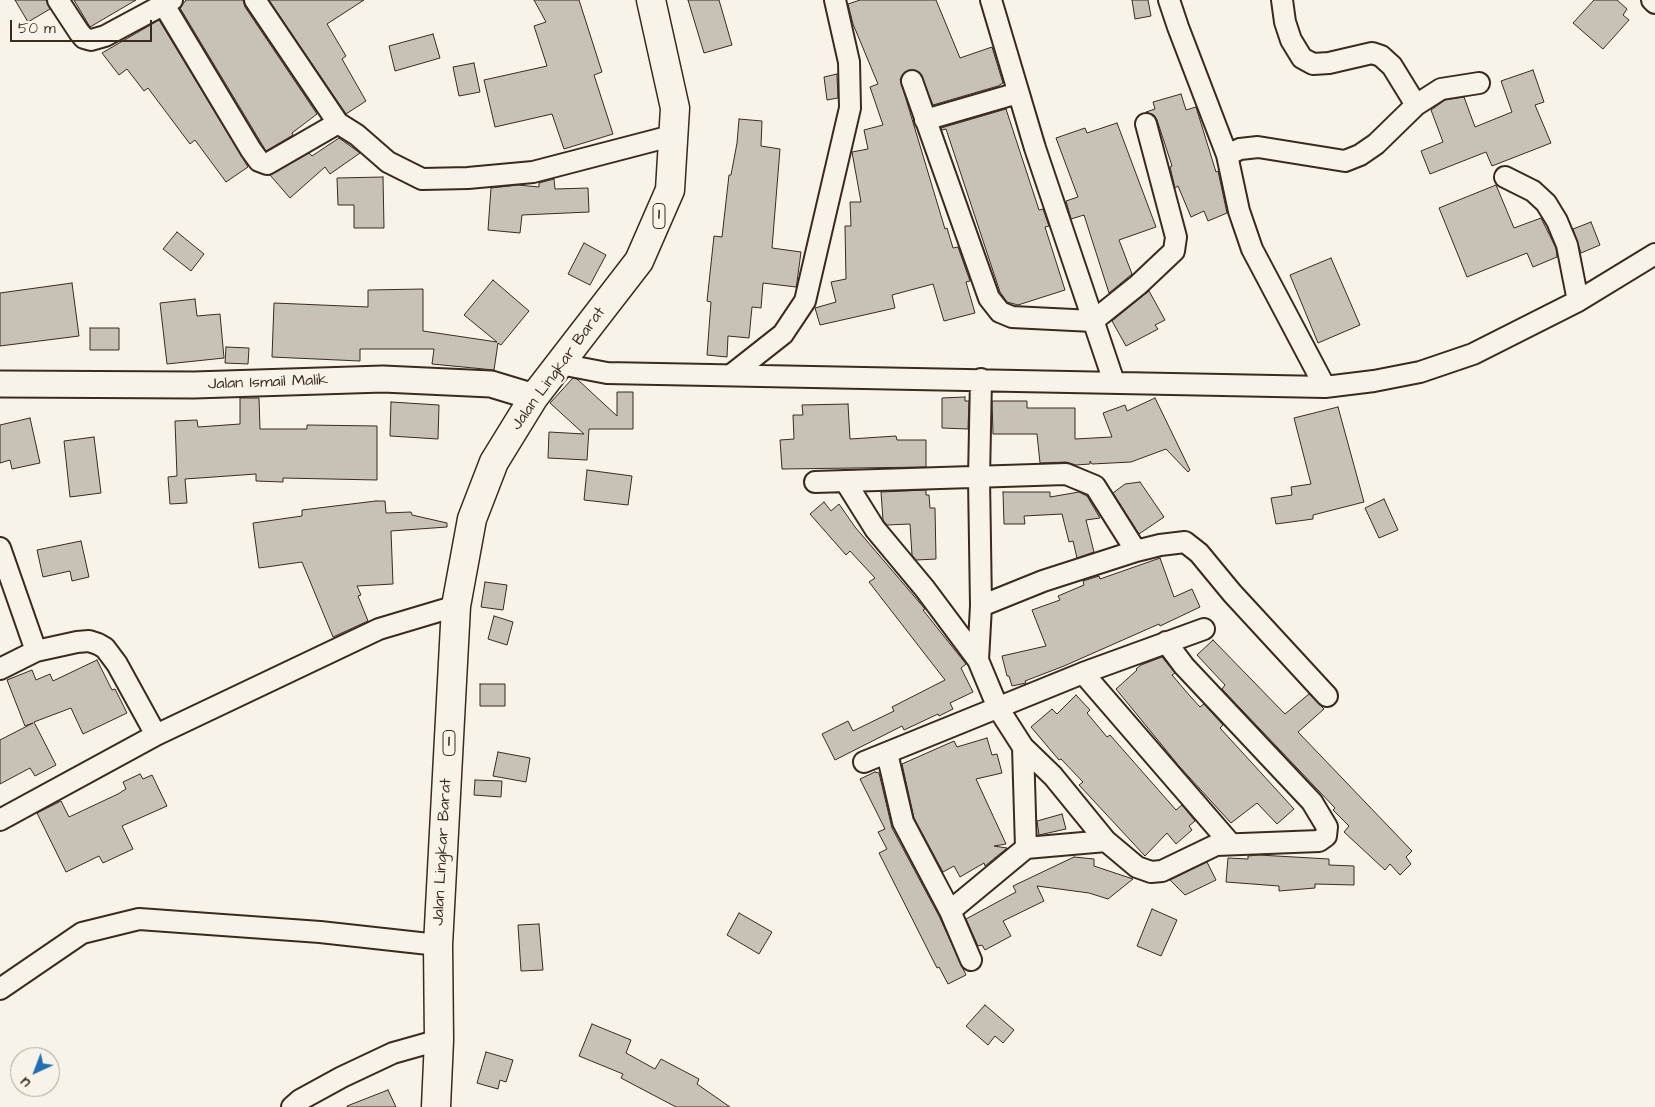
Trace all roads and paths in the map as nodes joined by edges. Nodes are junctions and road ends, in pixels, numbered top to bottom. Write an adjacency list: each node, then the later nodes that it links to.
1 (58, 0): 9 (street)
2 (255, 0): 16 (street)
3 (651, 0): 18 (highway, Jalan Lingkar Barat / 1)
4 (835, 0): 25 (street)
5 (991, 0): 13 (street)
6 (1169, 0): 19 (street)
7 (1282, 0): 14 (street)
8 (1652, 0): 10 (street)
9 (166, 2): 16 (street)
10 (1655, 3)
11 (912, 81): 15 (street)
12 (1479, 82): 14 (street)
13 (1018, 93): 15 (street); 23 (street)
14 (1416, 105): 19 (street)
15 (925, 120): 23 (street)
16 (338, 124): 18 (street)
17 (1146, 124): 23 (street)
18 (675, 135): 24 (highway, Jalan Lingkar Barat / 1)
19 (1227, 155): 29 (street)
20 (1505, 177): 22 (street)
21 (1655, 254): 22 (street)
22 (1578, 301): 29 (street)
23 (1093, 321): 27 (street)
24 (560, 364): 25 (street); 30 (highway, Jalan Lingkar Barat / 1)
25 (731, 375): 26 (street)
26 (982, 379): 27 (street); 31 (street)
27 (1114, 382): 29 (street)
28 (0, 384): 30 (main road, Jalan Ismail Malik)
29 (1325, 387)
30 (534, 397): 36 (highway, Jalan Lingkar Barat / 1)
31 (978, 478): 32 (street); 35 (street); 37 (street)
32 (845, 481): 33 (street); 41 (street)
33 (814, 482)
34 (0, 548): 40 (street)
35 (1136, 551): 37 (street); 44 (street)
36 (456, 606): 46 (street); 55 (highway, Jalan Lingkar Barat / 1)
37 (981, 606): 41 (street)
38 (1204, 629): 39 (street)
39 (1166, 642): 43 (street); 52 (street)
40 (36, 651): 42 (street); 46 (street)
41 (978, 660): 45 (street)
42 (0, 669)
43 (1083, 674): 45 (street); 52 (street)
44 (1327, 696)
45 (998, 708): 47 (street); 48 (street)
46 (156, 736): 50 (street)
47 (1023, 747): 51 (street); 53 (street)
48 (887, 752): 49 (street); 54 (street)
49 (864, 762)
50 (0, 820)
51 (1106, 841): 52 (street); 53 (street)
52 (1230, 844)
53 (1026, 848): 54 (street)
54 (950, 911): 56 (street)
55 (438, 946): 57 (street); 58 (highway, Jalan Lingkar Barat / 1)
56 (971, 960)
57 (0, 989)
58 (439, 1040): 59 (street); 60 (highway, Jalan Lingkar Barat / 1)
59 (292, 1107)
60 (436, 1107)

